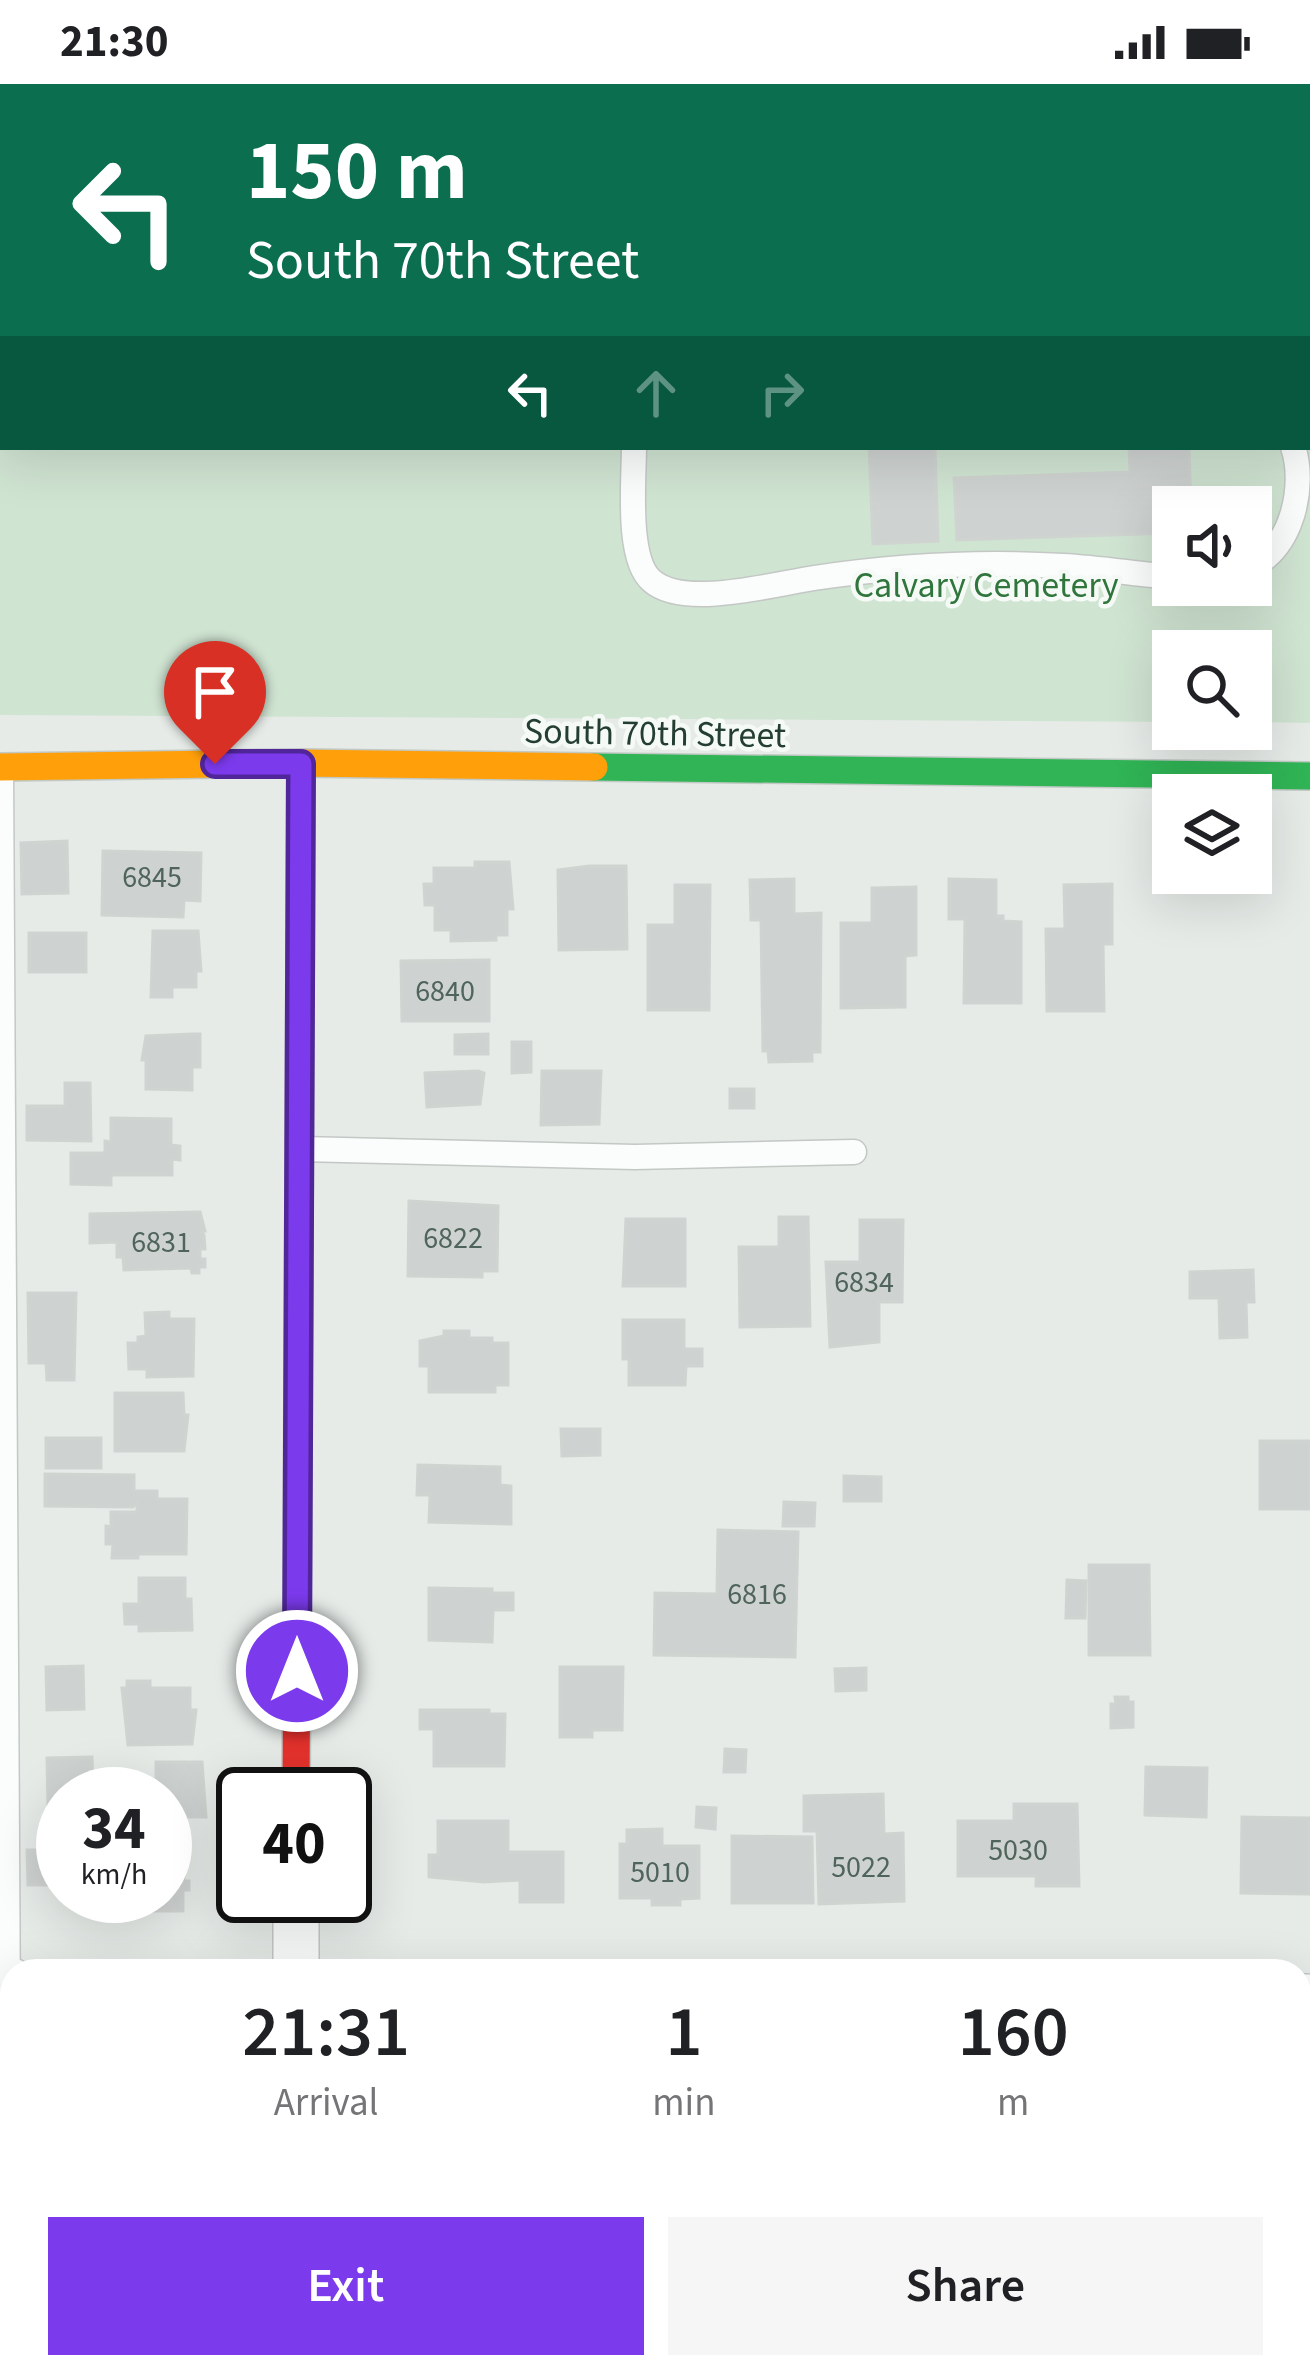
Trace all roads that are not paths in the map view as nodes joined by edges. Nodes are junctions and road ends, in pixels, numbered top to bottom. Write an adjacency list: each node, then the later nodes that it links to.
1 (634, 450): 4 (lane)
2 (1294, 450): 3 (lane)
3 (1272, 552)
4 (1152, 575)
5 (301, 764): 6 (street, South 70th Street); 7 (street, South 70th Street); 8 (street)
6 (1, 767): 12 (lane)
7 (1310, 776)
8 (299, 1148): 9 (lane); 10 (street)
9 (854, 1152)
10 (296, 1767)
11 (296, 1923): 13 (street)
12 (7, 1959)
13 (296, 1959)

